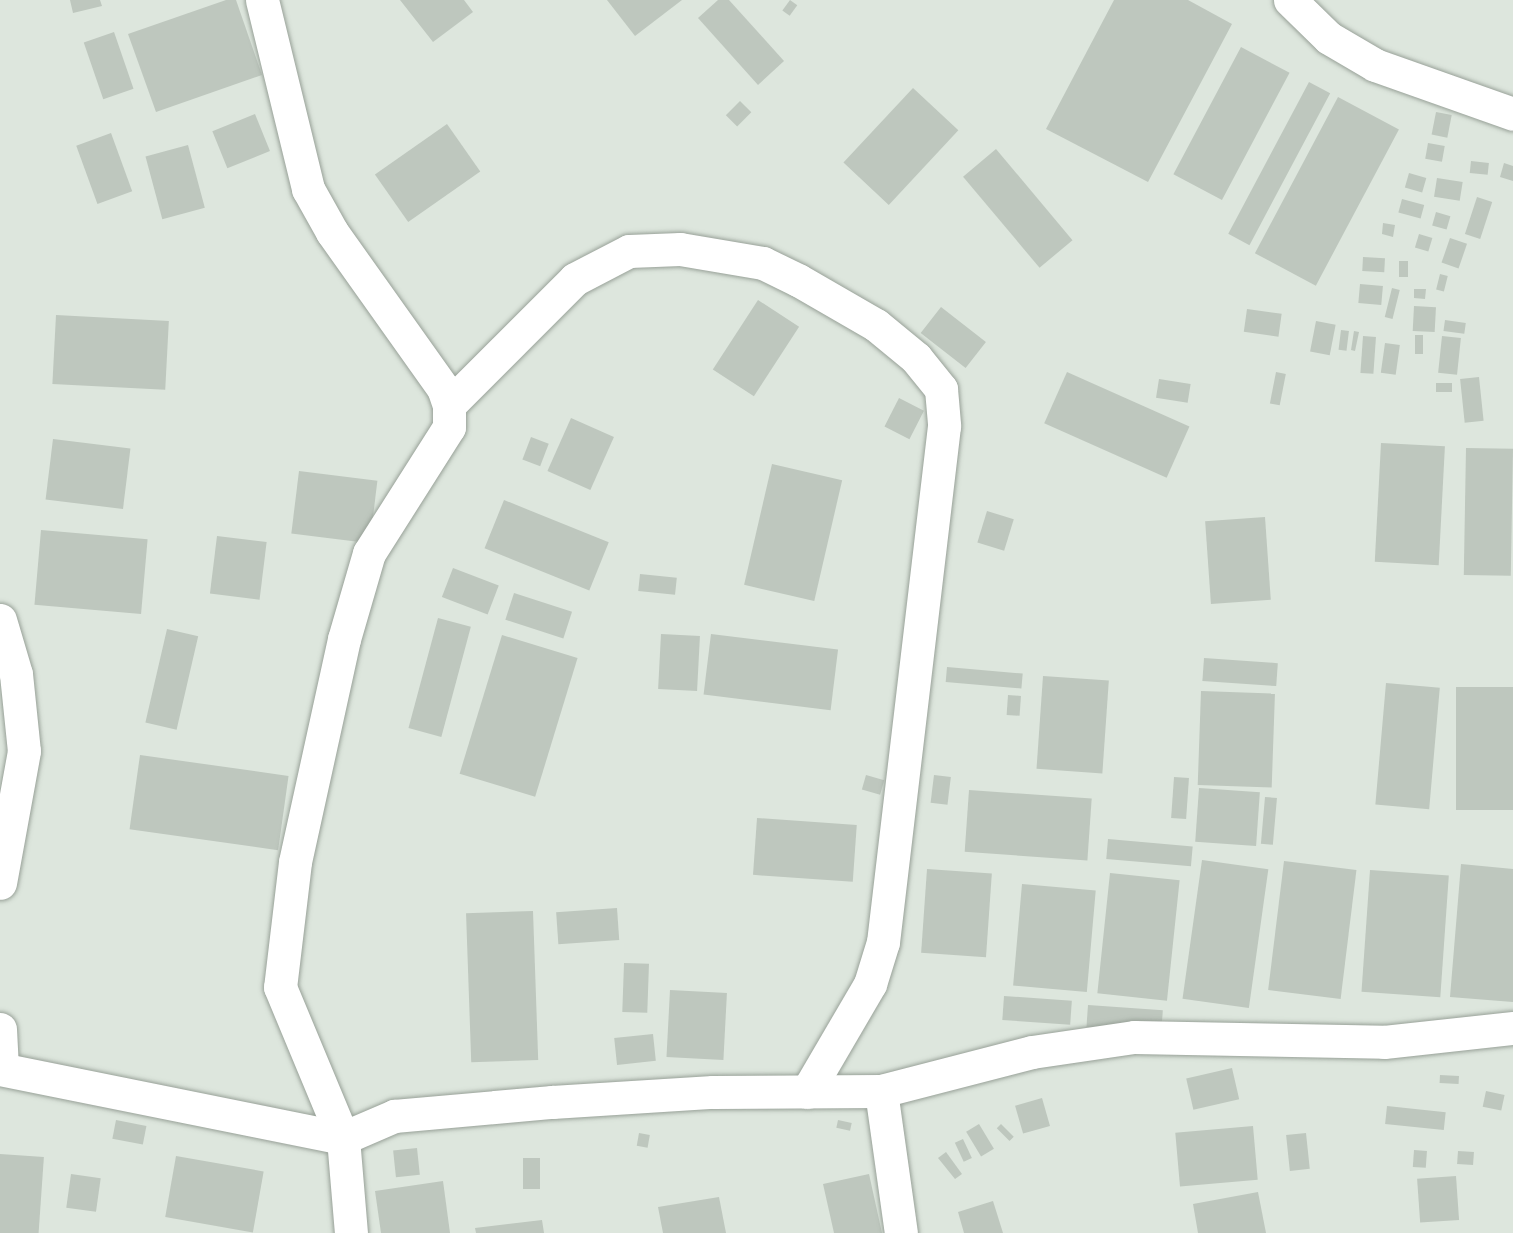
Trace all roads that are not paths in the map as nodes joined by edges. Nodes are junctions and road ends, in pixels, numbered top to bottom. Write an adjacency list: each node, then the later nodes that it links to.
1 (262, 0): 4 (street)
2 (1290, 0): 3 (street)
3 (1513, 114)
4 (448, 405): 11 (street); 12 (street)
5 (0, 621): 6 (street)
6 (0, 883)
7 (1513, 1028): 10 (street)
8 (0, 1029): 9 (street)
9 (1, 1069): 12 (street)
10 (881, 1091): 11 (street); 14 (street)
11 (807, 1092): 12 (street)
12 (343, 1138): 13 (street)
13 (351, 1233)
14 (901, 1233)

